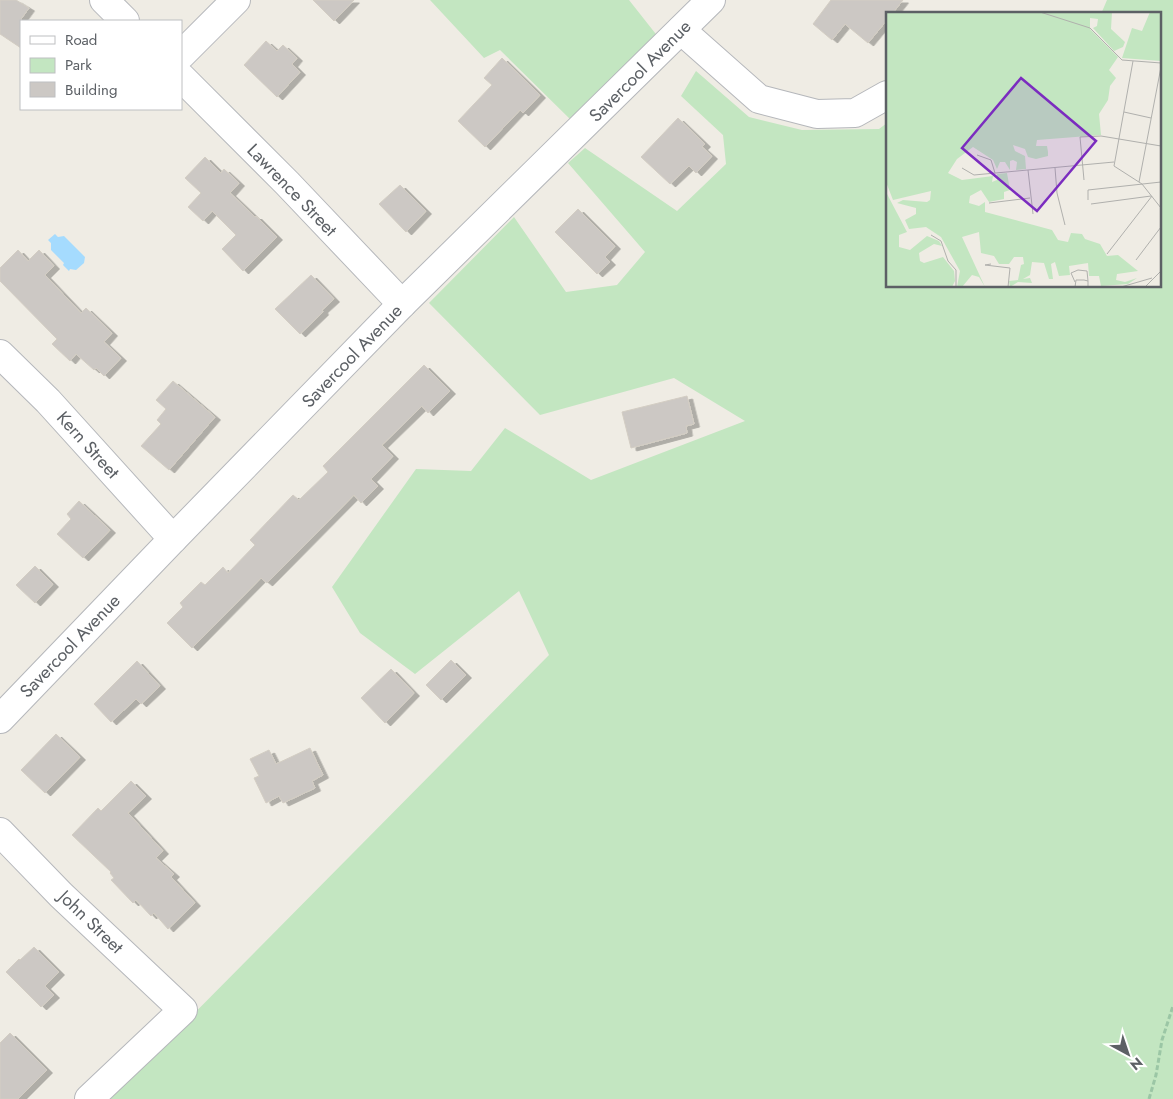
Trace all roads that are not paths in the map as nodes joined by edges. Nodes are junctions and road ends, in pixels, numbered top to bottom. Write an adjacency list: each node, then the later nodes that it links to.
1 (104, 0): 4 (street)
2 (236, 0): 6 (street)
3 (711, 0): 5 (street, Savercool Avenue)
4 (124, 20)
5 (681, 30): 8 (street); 9 (street, Savercool Avenue)
6 (182, 54)
7 (182, 78): 9 (street, Lawrence Street)
8 (886, 96)
9 (402, 304): 11 (street, Savercool Avenue)
10 (0, 354): 11 (street, Kern Street)
11 (173, 539): 12 (street, Savercool Avenue)
12 (0, 719)
13 (0, 832): 14 (street, John Street)
14 (89, 1099)

